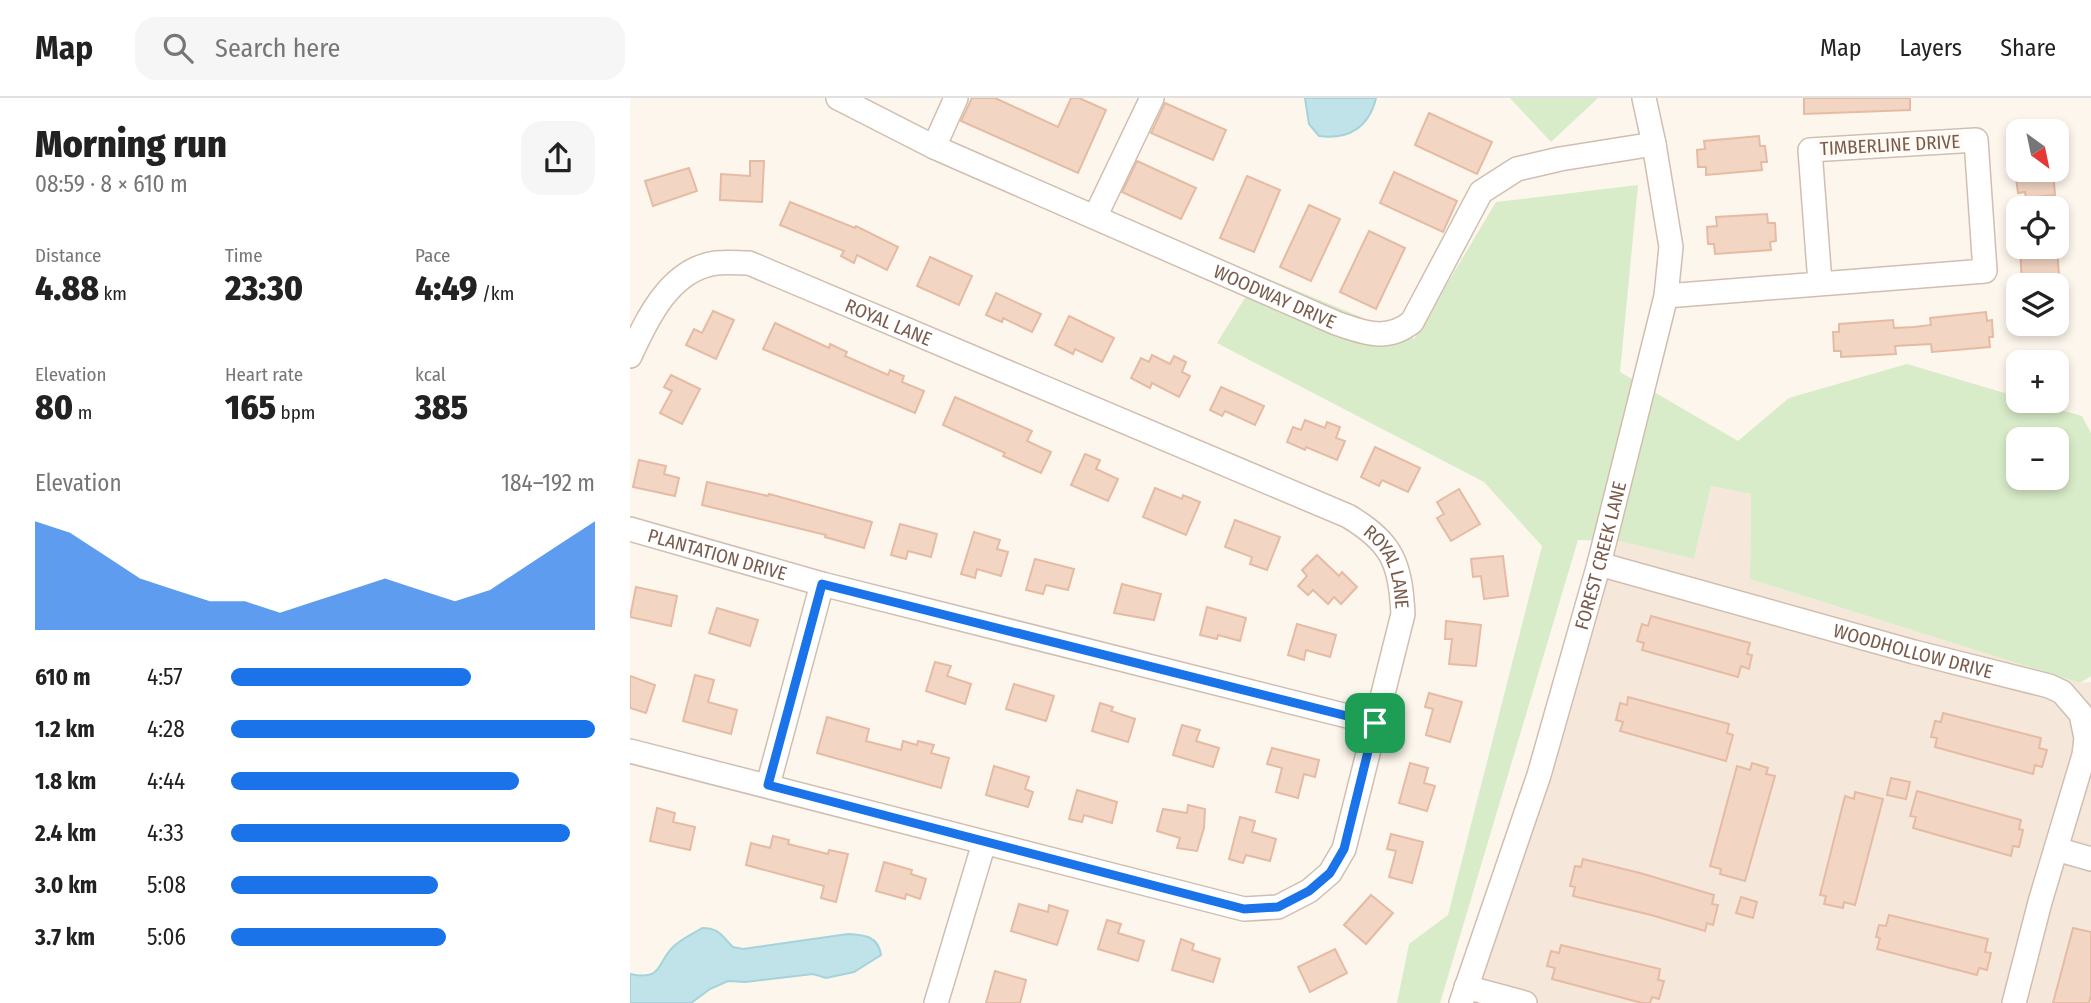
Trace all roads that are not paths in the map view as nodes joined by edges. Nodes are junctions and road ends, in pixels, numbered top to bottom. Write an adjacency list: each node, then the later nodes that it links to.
1 (838, 98): 6 (street, WOODWAY DRIVE)
2 (956, 98): 6 (street)
3 (1152, 98): 7 (street)
4 (1644, 98): 5 (street, FOREST CREEK LANE)
5 (1654, 144): 7 (street, WOODWAY DRIVE); 9 (street, FOREST CREEK LANE)
6 (934, 147): 7 (street, WOODWAY DRIVE)
7 (1095, 217)
8 (1820, 283): 8 (street, TIMBERLINE DRIVE); 9 (street, TIMBERLINE DRIVE)
9 (1666, 296): 12 (street, FOREST CREEK LANE)
10 (630, 356): 14 (street, ROYAL LANE)
11 (630, 529): 13 (street, PLANTATION DRIVE)
12 (1600, 564): 18 (street, WOODHOLLOW DRIVE); 20 (street, FOREST CREEK LANE)
13 (822, 584): 14 (street, PLANTATION DRIVE); 16 (street)
14 (1375, 723): 17 (street, ROYAL LANE)
15 (630, 751): 16 (street, ROYAL LANE)
16 (768, 785): 17 (street, ROYAL LANE)
17 (984, 843): 21 (street)
18 (2056, 849): 19 (street); 23 (street, WOODHOLLOW DRIVE)
19 (2091, 859)
20 (1463, 995): 22 (street)
21 (936, 1003)
22 (1525, 1003)
23 (2014, 1003)

